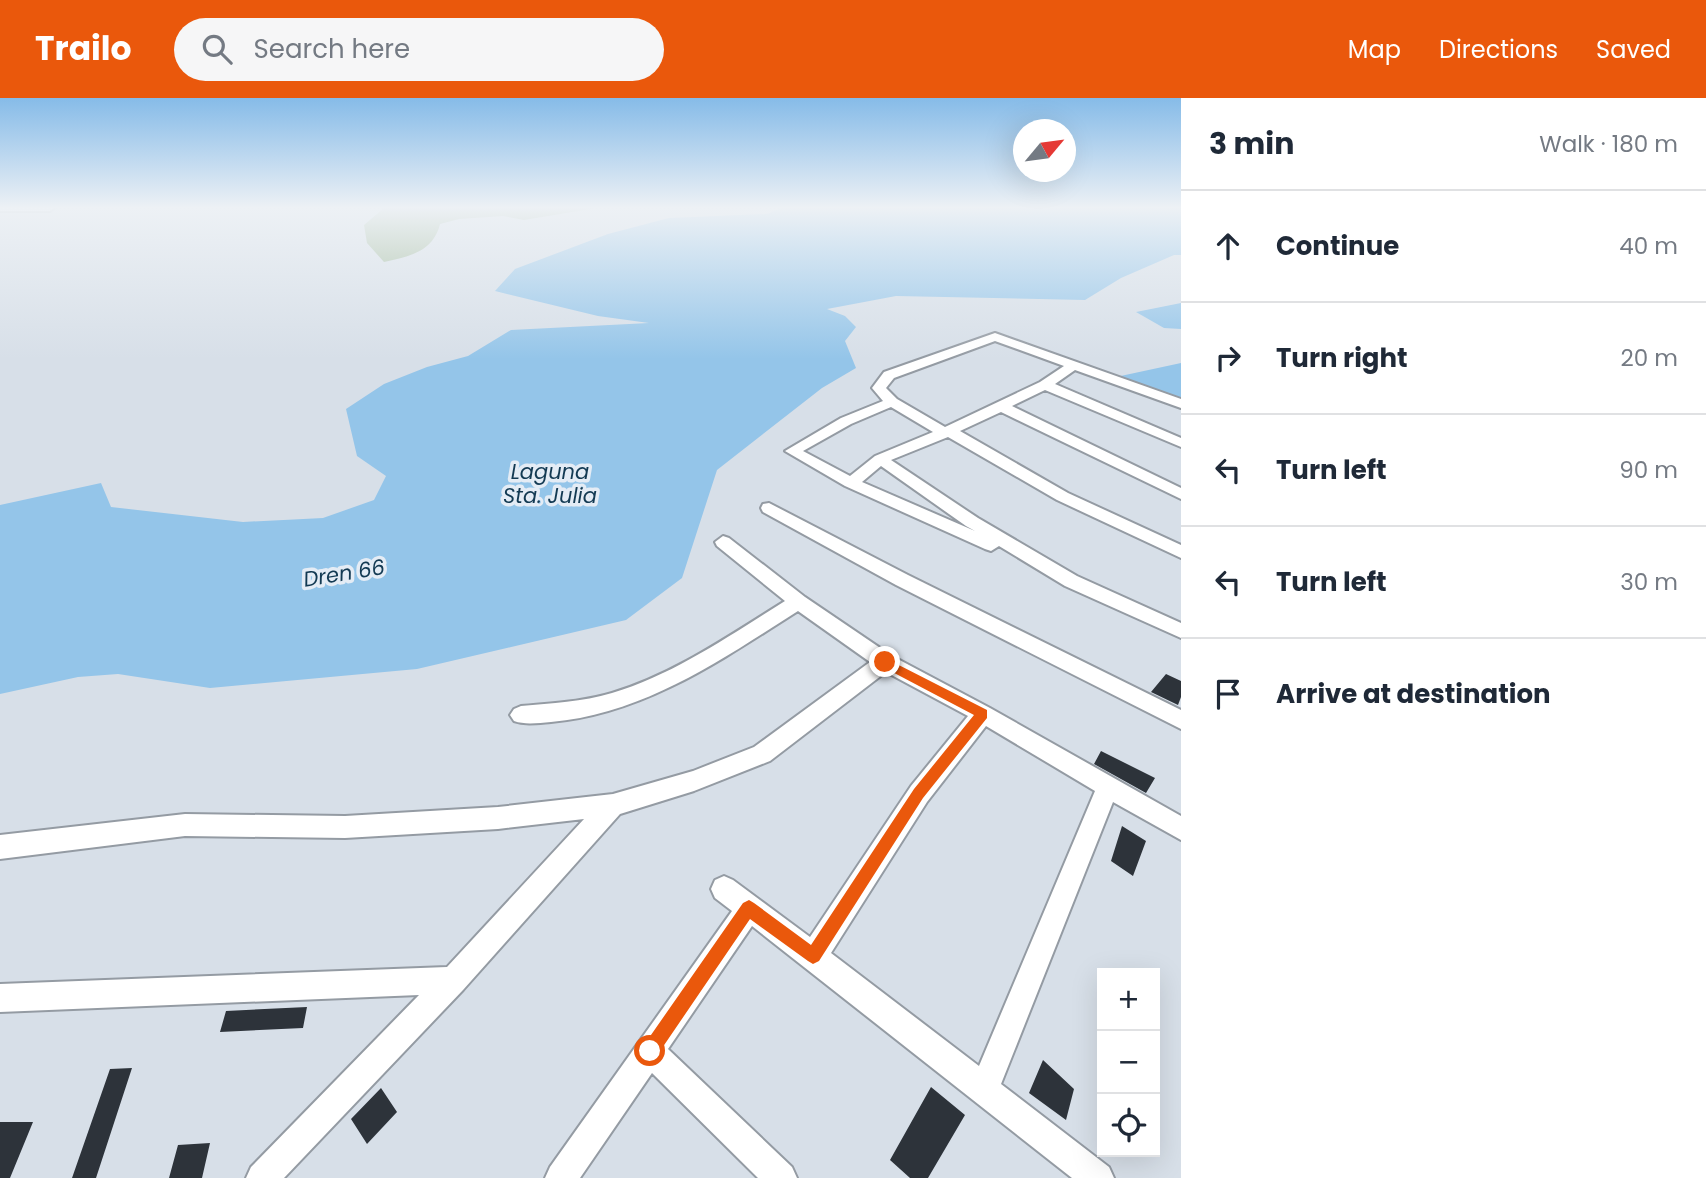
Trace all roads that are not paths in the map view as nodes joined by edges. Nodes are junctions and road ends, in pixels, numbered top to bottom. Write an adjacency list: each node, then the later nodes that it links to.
1 (1072, 366): 2 (street); 3 (street); 4 (street)
2 (1045, 385): 5 (street); 7 (street)
3 (892, 402): 6 (street); 9 (street)
4 (1181, 404)
5 (1000, 406): 6 (street); 10 (street)
6 (947, 432): 8 (street); 13 (street)
7 (1181, 443)
8 (880, 459): 9 (street); 14 (street)
9 (851, 483): 14 (street)
10 (1181, 495)
11 (769, 508): 20 (street)
12 (723, 542): 15 (street)
13 (1181, 552)
14 (1072, 581): 16 (street)
15 (798, 602): 17 (street); 19 (street)
16 (1181, 631)
17 (885, 662): 18 (street); 22 (street)
18 (983, 714): 21 (street); 27 (street)
19 (521, 715)
20 (1181, 720)
21 (1108, 787): 23 (street); 31 (street)
22 (613, 804): 24 (street); 28 (street)
23 (1181, 829)
24 (0, 847)
25 (724, 889): 26 (street)
26 (749, 908): 27 (street); 30 (street)
27 (813, 956): 31 (street)
28 (453, 980): 29 (street); 32 (street)
29 (0, 998)
30 (650, 1051): 33 (street); 34 (street)
31 (984, 1089): 35 (street)
32 (262, 1178)
33 (561, 1178)
34 (780, 1178)
35 (1098, 1178)

